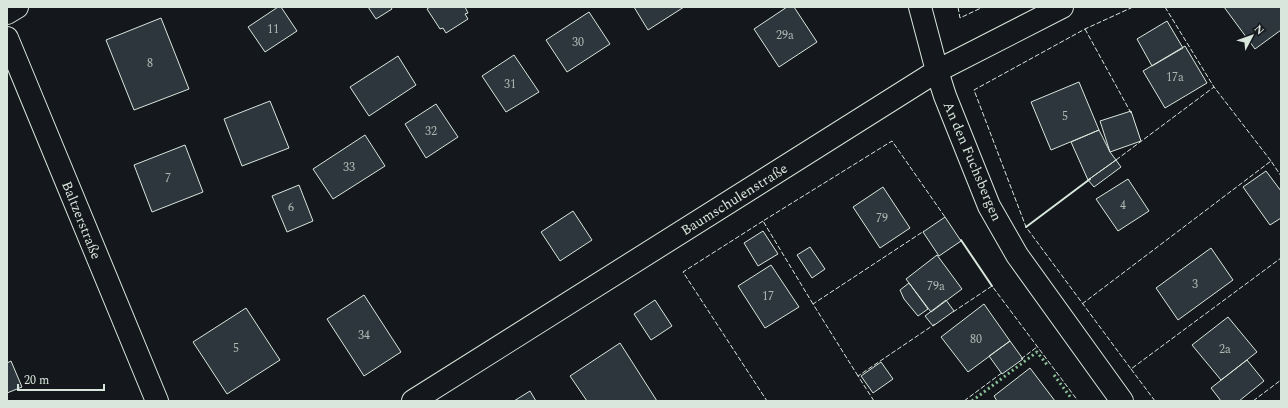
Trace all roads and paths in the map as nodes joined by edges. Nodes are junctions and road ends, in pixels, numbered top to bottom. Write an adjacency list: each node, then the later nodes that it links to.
1 (17, 7): 4 (street)
2 (920, 7): 6 (street, An den Fuchsbergen)
3 (1062, 7): 6 (street, Baumschulenstraße)
4 (7, 13)
5 (7, 38): 7 (street, Baltzerstraße)
6 (937, 71): 8 (street, Baumschulenstraße); 9 (street, An den Fuchsbergen)
7 (157, 401)
8 (413, 401)
9 (1122, 401)

